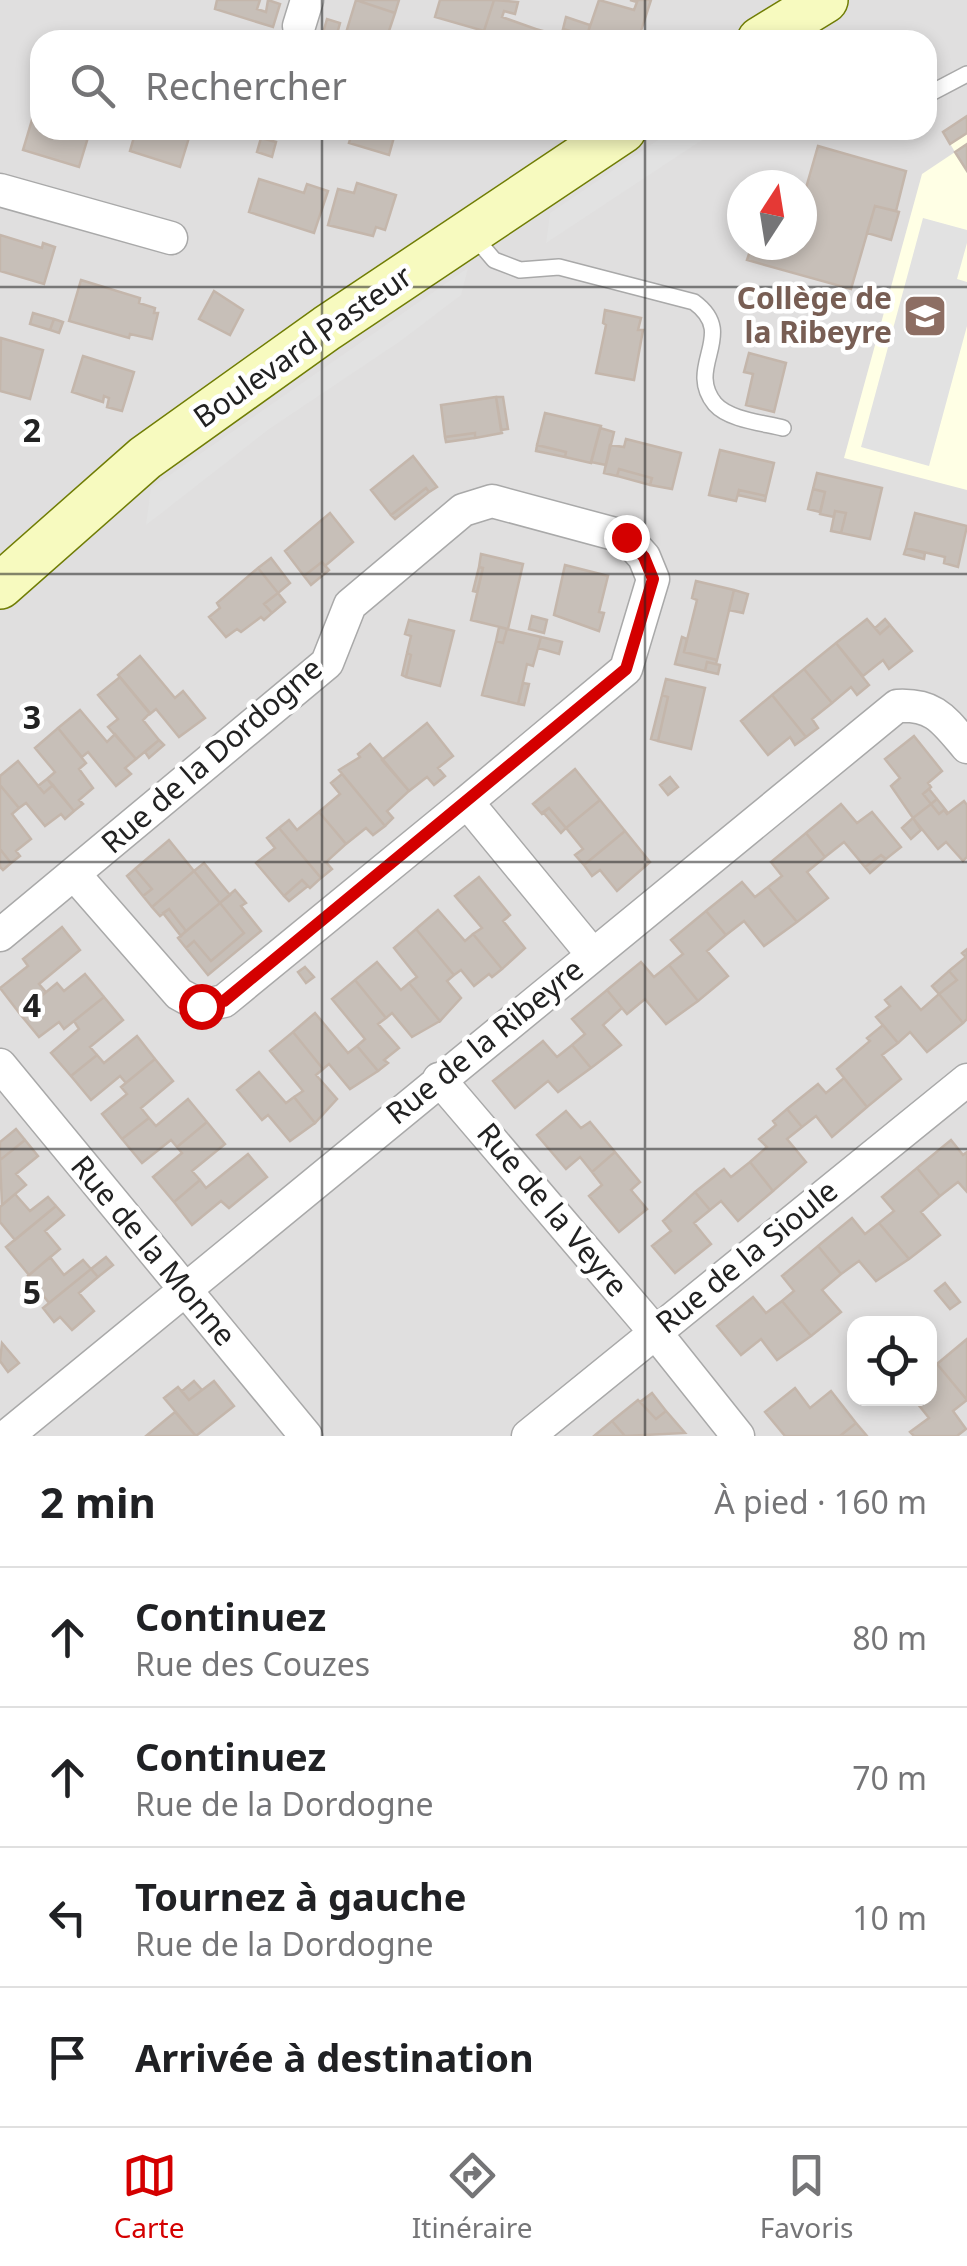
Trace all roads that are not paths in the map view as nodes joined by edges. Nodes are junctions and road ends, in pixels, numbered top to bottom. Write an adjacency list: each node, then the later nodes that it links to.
1 (825, 0): 2 (main road)
2 (776, 30)
3 (967, 74): 4 (lane)
4 (937, 90)
5 (608, 140): 7 (main road, Boulevard Pasteur)
6 (0, 190): 8 (street)
7 (470, 233): 9 (lane); 10 (main road, Boulevard Pasteur)
8 (171, 238)
9 (783, 428)
10 (0, 586)
11 (967, 747): 15 (street, Rue de la Ribeyre)
12 (466, 802): 13 (street, Rue de la Dordogne); 13 (street, Rue de la Dordogne); 15 (street)
13 (74, 874): 14 (street, Rue de la Dordogne)
14 (0, 935)
15 (593, 955): 17 (street, Rue de la Ribeyre)
16 (0, 1065): 19 (street, Rue de la Monne)
17 (440, 1079): 19 (street, Rue de la Ribeyre); 20 (street, Rue de la Veyre)
18 (967, 1080): 20 (street, Rue de la Sioule)
19 (185, 1289): 21 (street, Rue de la Ribeyre); 22 (street, Rue de la Monne)
20 (654, 1332): 23 (street, Rue de la Sioule); 24 (street, Rue de la Veyre)
21 (8, 1436)
22 (306, 1436)
23 (528, 1436)
24 (738, 1436)

